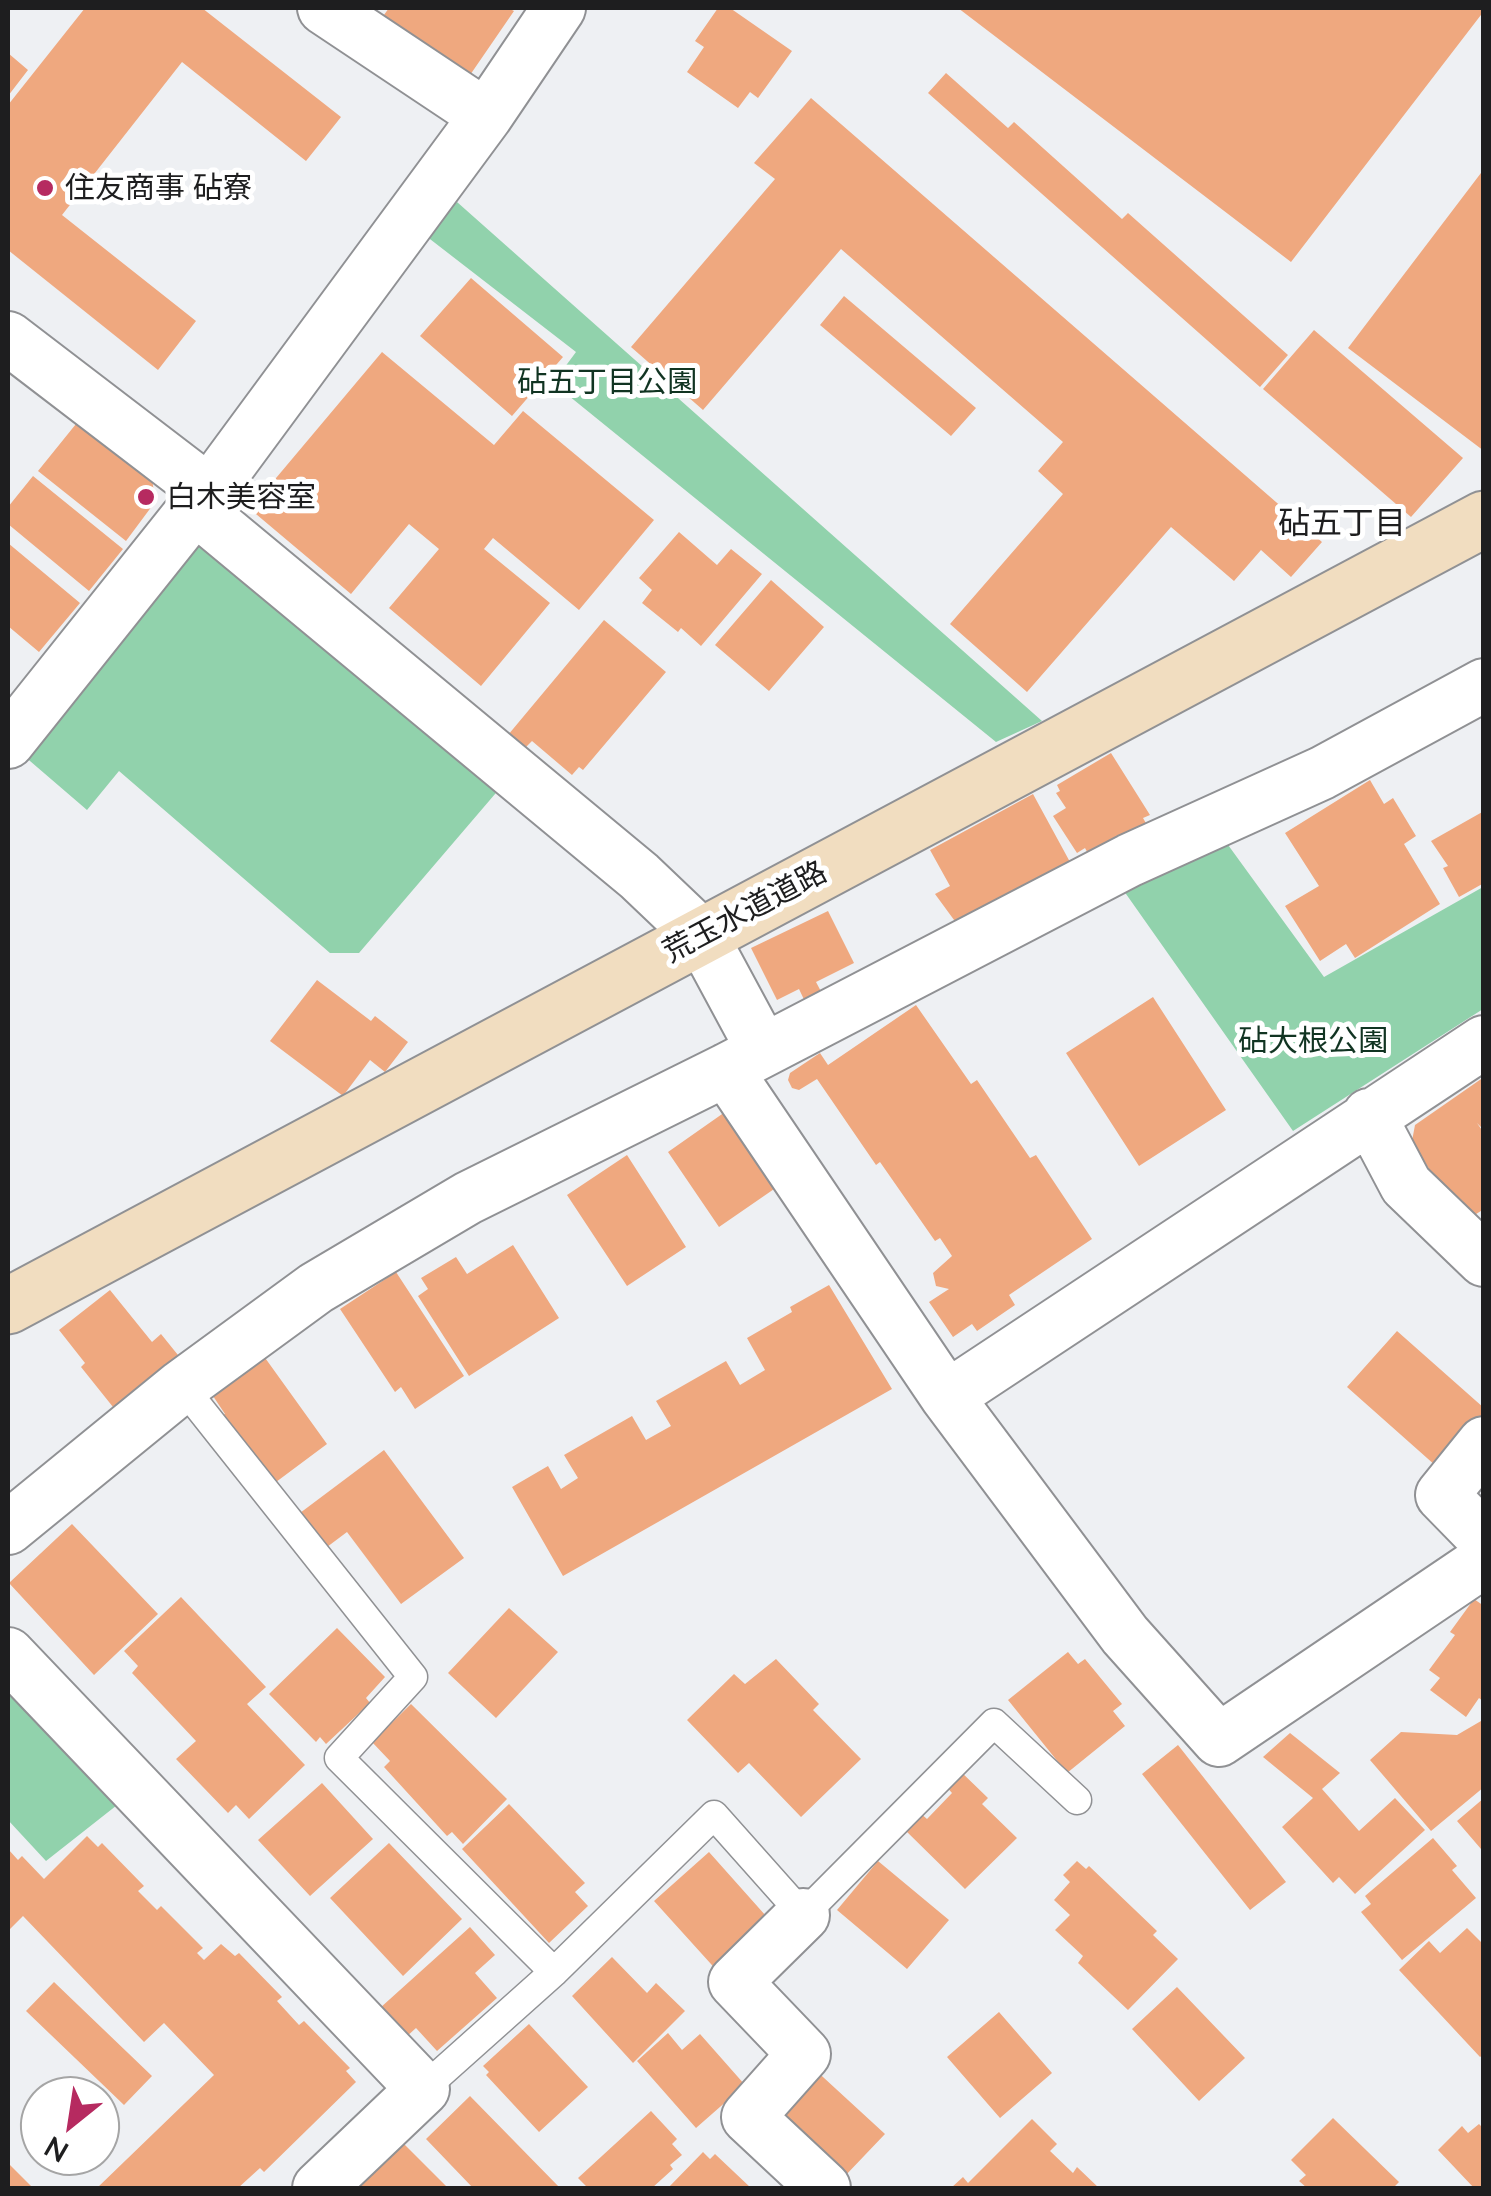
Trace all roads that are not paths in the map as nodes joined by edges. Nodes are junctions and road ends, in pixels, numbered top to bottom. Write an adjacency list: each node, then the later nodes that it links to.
1 (324, 8): 3 (street)
2 (559, 8): 3 (street)
3 (486, 116): 5 (street)
4 (8, 338): 5 (street)
5 (201, 499): 8 (street); 9 (street)
6 (1484, 519): 9 (main road, 荒玉水道道路)
7 (1484, 685): 11 (street)
8 (8, 742)
9 (701, 935): 11 (street); 14 (main road, 荒玉水道道路)
10 (1484, 1042): 12 (street)
11 (744, 1060): 15 (street); 16 (street)
12 (1370, 1115): 13 (street); 16 (street)
13 (1484, 1260)
14 (8, 1306)
15 (182, 1386): 18 (street); 24 (lane)
16 (946, 1397): 20 (street)
17 (1484, 1443): 19 (street)
18 (8, 1528)
19 (1484, 1538)
20 (1484, 1561)
21 (8, 1654): 25 (street)
22 (1077, 1800): 23 (lane)
23 (803, 1915): 24 (lane); 27 (street)
24 (554, 1972): 25 (lane)
25 (423, 2089): 26 (street)
26 (319, 2188)
27 (824, 2188)

